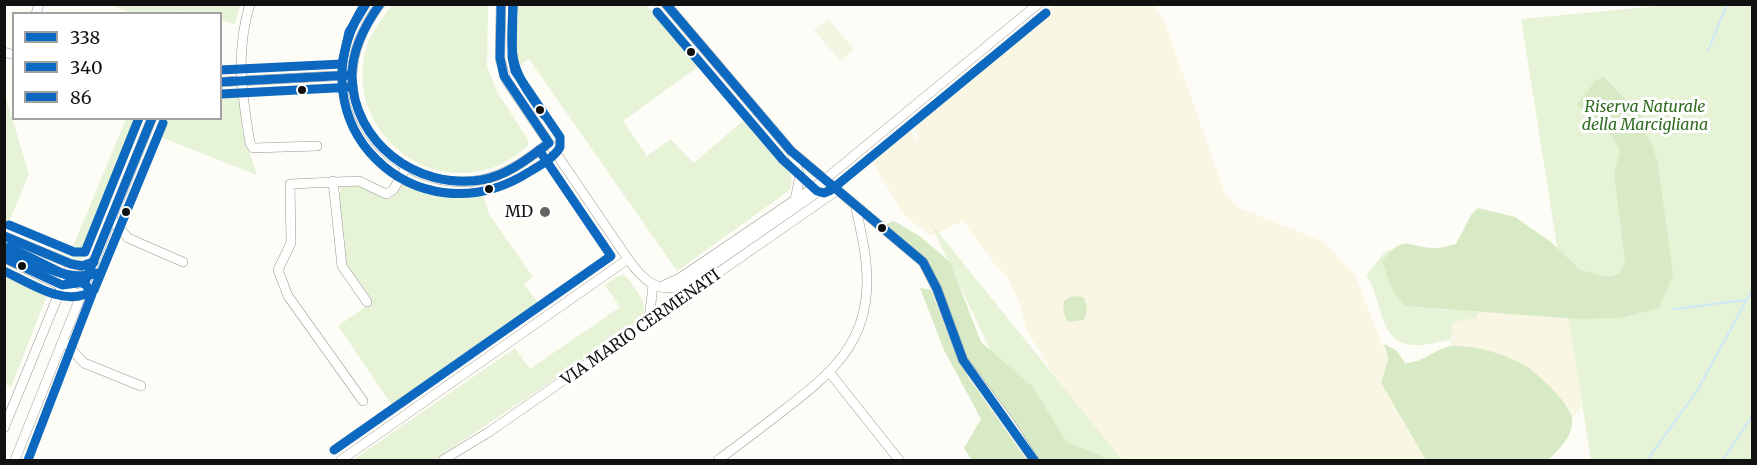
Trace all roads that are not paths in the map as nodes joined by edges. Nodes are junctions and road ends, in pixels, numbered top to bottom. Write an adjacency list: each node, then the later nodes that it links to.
1 (250, 4): 7 (street)
2 (380, 4): 6 (street)
3 (501, 4): 10 (street)
4 (666, 4): 12 (street)
5 (1038, 4): 15 (street)
6 (352, 75): 7 (street); 13 (street)
7 (240, 81): 8 (street); 11 (street)
8 (222, 82)
9 (151, 120): 18 (street)
10 (549, 143): 13 (street); 23 (street)
11 (317, 146)
12 (791, 151): 15 (street); 16 (street)
13 (406, 168): 14 (street)
14 (333, 181): 34 (street); 41 (street)
15 (829, 186): 16 (street); 17 (street); 21 (street); 35 (street, VIA MARIO CERMENATI)
16 (795, 200): 21 (street)
17 (856, 208): 39 (street); 48 (street)
18 (111, 219): 24 (street); 25 (street)
19 (4, 236): 20 (street)
20 (25, 245): 26 (street); 27 (street)
21 (727, 250): 30 (street); 31 (street)
22 (4, 258): 26 (street)
23 (628, 259): 30 (street); 44 (street)
24 (94, 262): 27 (street); 28 (street)
25 (183, 262)
26 (17, 263): 29 (street)
27 (71, 264): 28 (street); 29 (street)
28 (85, 282): 29 (street); 32 (street)
29 (62, 285): 32 (street); 42 (street)
30 (653, 285): 31 (street); 33 (street)
31 (682, 286): 35 (street)
32 (80, 296): 38 (street)
33 (653, 300): 36 (street); 37 (street)
34 (368, 302)
35 (677, 303): 36 (street, VIA MARIO CERMENATI)
36 (666, 311): 37 (street, VIA MARIO CERMENATI)
37 (644, 326): 45 (street, VIA MARIO CERMENATI)
38 (63, 340): 40 (street); 43 (street)
39 (830, 373): 46 (street); 47 (street)
40 (141, 386)
41 (363, 400)
42 (4, 428)
43 (15, 460)
44 (341, 460)
45 (443, 460)
46 (718, 460)
47 (899, 460)
48 (1034, 460)

